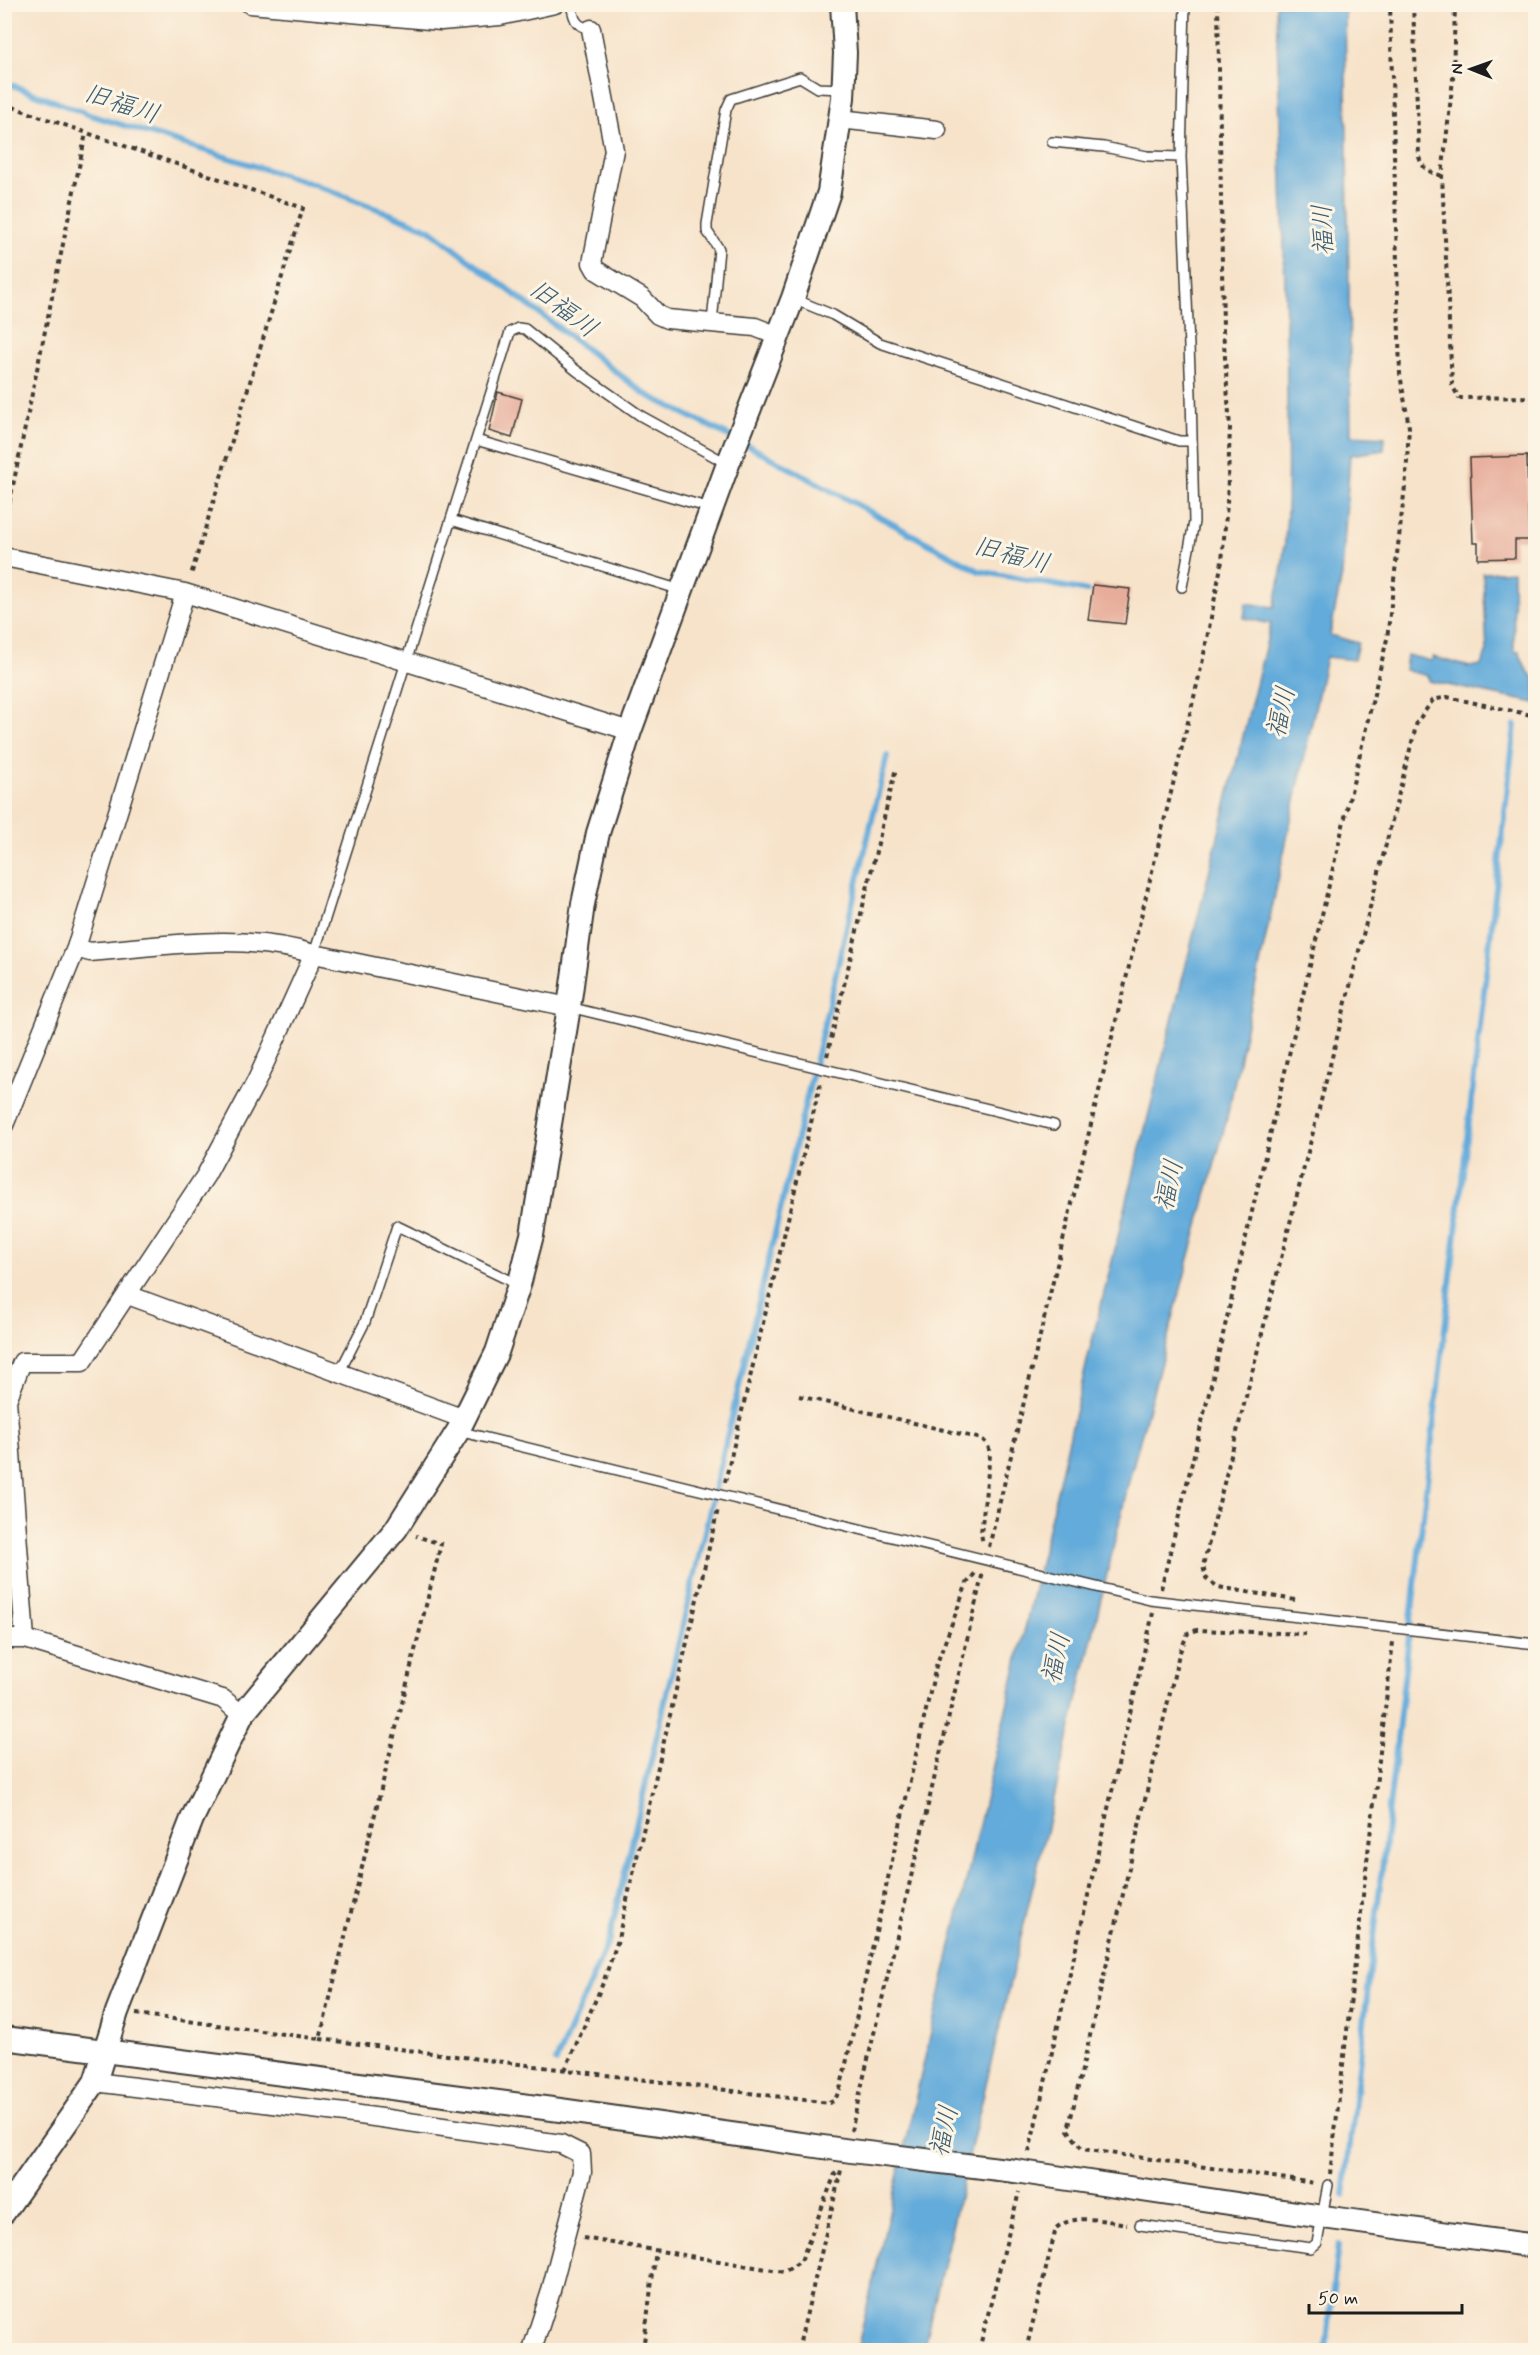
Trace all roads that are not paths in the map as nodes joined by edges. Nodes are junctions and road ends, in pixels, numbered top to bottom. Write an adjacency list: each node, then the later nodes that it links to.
1 (250, 4): 2 (street)
2 (555, 4)
3 (571, 4): 6 (lane)
4 (842, 4): 7 (street)
5 (1185, 4): 11 (lane)
6 (591, 29): 13 (street)
7 (843, 89): 8 (street); 13 (lane)
8 (840, 119): 9 (street); 12 (street)
9 (937, 130)
10 (1052, 142): 11 (lane)
11 (1181, 157): 16 (lane)
12 (793, 298): 14 (street); 16 (lane)
13 (712, 323): 14 (street)
14 (778, 336): 17 (street)
15 (476, 440): 17 (lane); 18 (lane); 19 (lane)
16 (1191, 441): 21 (lane)
17 (728, 464): 18 (street)
18 (712, 509): 22 (street)
19 (451, 520): 22 (lane); 24 (lane)
20 (4, 557): 23 (street)
21 (1182, 587)
22 (682, 590): 25 (street)
23 (185, 593): 24 (street); 26 (street)
24 (406, 663): 25 (street); 27 (lane)
25 (630, 731): 28 (street)
26 (76, 948): 27 (street); 29 (street)
27 (314, 954): 28 (street); 32 (street)
28 (569, 1007): 30 (lane); 31 (street)
29 (4, 1125)
30 (1054, 1125)
31 (519, 1285): 33 (lane); 35 (street)
32 (128, 1295): 33 (street); 34 (street)
33 (339, 1373): 35 (street)
34 (6, 1400): 37 (street)
35 (461, 1425): 38 (lane); 39 (street)
36 (4, 1639): 37 (street)
37 (25, 1639): 39 (street)
38 (1536, 1644)
39 (242, 1715): 41 (street)
40 (4, 2038): 41 (street)
41 (104, 2051): 42 (street); 45 (street)
42 (95, 2082): 44 (street); 48 (street)
43 (1328, 2185): 45 (lane)
44 (4, 2212)
45 (1323, 2217): 46 (lane); 47 (street)
46 (1140, 2226)
47 (1536, 2246)
48 (532, 2350)

